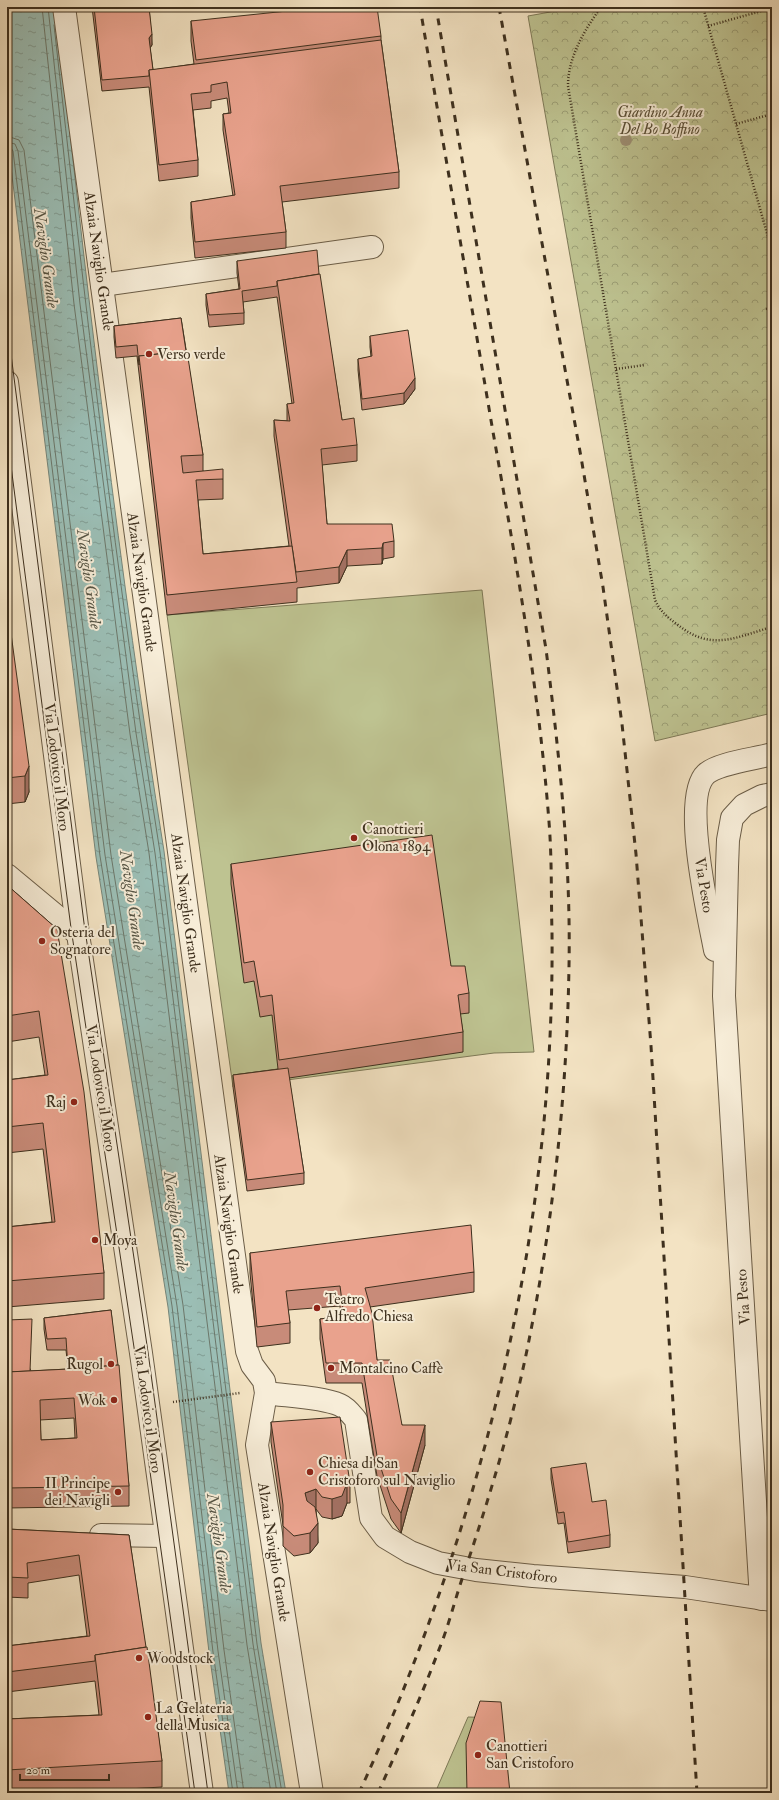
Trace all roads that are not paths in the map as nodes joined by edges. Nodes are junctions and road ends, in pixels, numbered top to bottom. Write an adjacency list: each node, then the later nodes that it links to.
1 (64, 7): 3 (street, Alzaia Naviglio Grande)
2 (372, 247): 3 (street)
3 (102, 285): 10 (street, Alzaia Naviglio Grande)
4 (7, 382): 8 (street, Via Lodovico il Moro)
5 (772, 754): 9 (street, Via Pesto)
6 (772, 794): 9 (street, Via Pesto)
7 (7, 875): 8 (street)
8 (78, 934): 12 (street, Via Lodovico il Moro)
9 (724, 996): 13 (street, Via Pesto)
10 (266, 1393): 13 (street, Via San Cristoforo); 15 (street, Alzaia Naviglio Grande)
11 (83, 1534): 12 (street)
12 (165, 1536): 14 (street, Via Lodovico il Moro)
13 (766, 1599)
14 (202, 1793)
15 (312, 1793)

